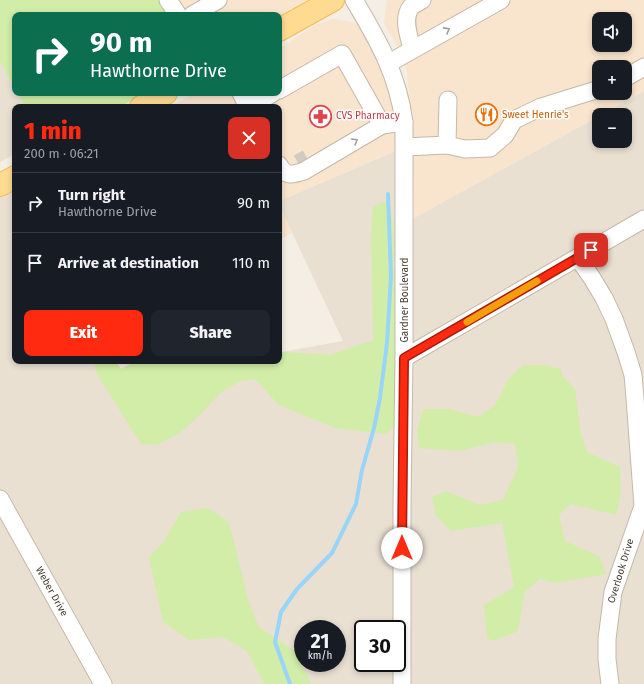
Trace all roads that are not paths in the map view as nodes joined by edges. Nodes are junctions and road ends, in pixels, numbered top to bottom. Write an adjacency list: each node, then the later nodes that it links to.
1 (168, 0): 7 (street)
2 (218, 0): 8 (street)
3 (332, 0): 9 (main road)
4 (354, 0): 11 (street, Gardner Boulevard)
5 (422, 0): 10 (street)
6 (501, 0): 10 (street, one-way to 6)
7 (176, 12)
8 (197, 12)
9 (282, 28)
10 (412, 48): 11 (street)
11 (389, 63): 21 (street, Gardner Boulevard)
12 (644, 67): 13 (street)
13 (632, 74)
14 (282, 88): 22 (street)
15 (592, 91): 23 (street)
16 (161, 96): 19 (main road)
17 (268, 96): 20 (street)
18 (448, 100): 23 (street)
19 (146, 104)
20 (254, 104)
21 (404, 122): 22 (street); 24 (street, Gardner Boulevard)
22 (382, 125): 25 (street, one-way to 22)
23 (447, 145): 24 (street)
24 (405, 147): 32 (street, Gardner Boulevard)
25 (333, 153): 26 (street); 27 (street)
26 (282, 169)
27 (282, 170)
28 (12, 179): 29 (main road)
29 (0, 185)
30 (644, 219): 31 (street)
31 (578, 258): 32 (street); 34 (street, Overlook Drive)
32 (404, 358): 36 (street, Gardner Boulevard)
33 (0, 499): 35 (street, Weber Drive)
34 (643, 505): 37 (street, Overlook Drive)
35 (103, 684)
36 (402, 684)
37 (610, 684)

